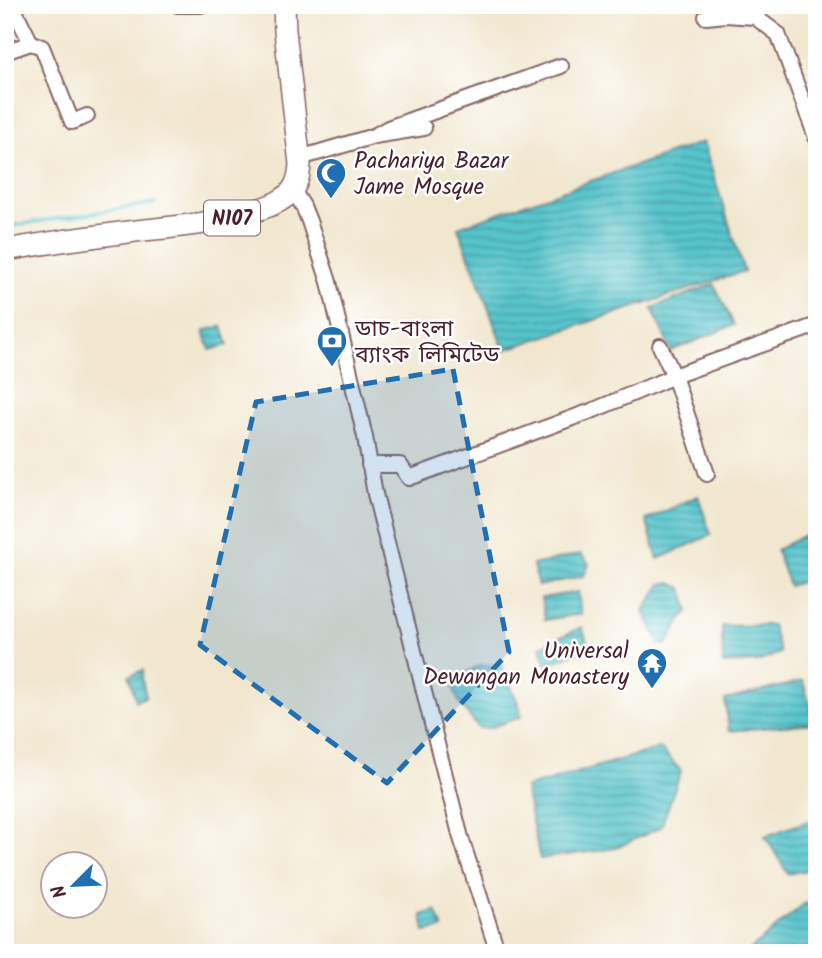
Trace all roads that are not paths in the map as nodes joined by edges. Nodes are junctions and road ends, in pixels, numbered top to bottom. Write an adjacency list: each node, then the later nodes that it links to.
1 (12, 5): 6 (street)
2 (177, 5): 3 (street)
3 (201, 5)
4 (284, 5): 13 (highway)
5 (706, 17): 12 (street)
6 (31, 43): 7 (street); 9 (street)
7 (5, 52)
8 (561, 66): 11 (street)
9 (87, 116)
10 (424, 128): 11 (street)
11 (374, 136): 13 (street)
12 (817, 140)
13 (300, 158): 14 (highway)
14 (293, 190): 15 (highway, N107); 19 (street)
15 (5, 250)
16 (817, 325): 18 (street)
17 (660, 346): 18 (street)
18 (674, 376): 19 (street); 20 (street)
19 (369, 465): 21 (street)
20 (707, 474)
21 (498, 953)

